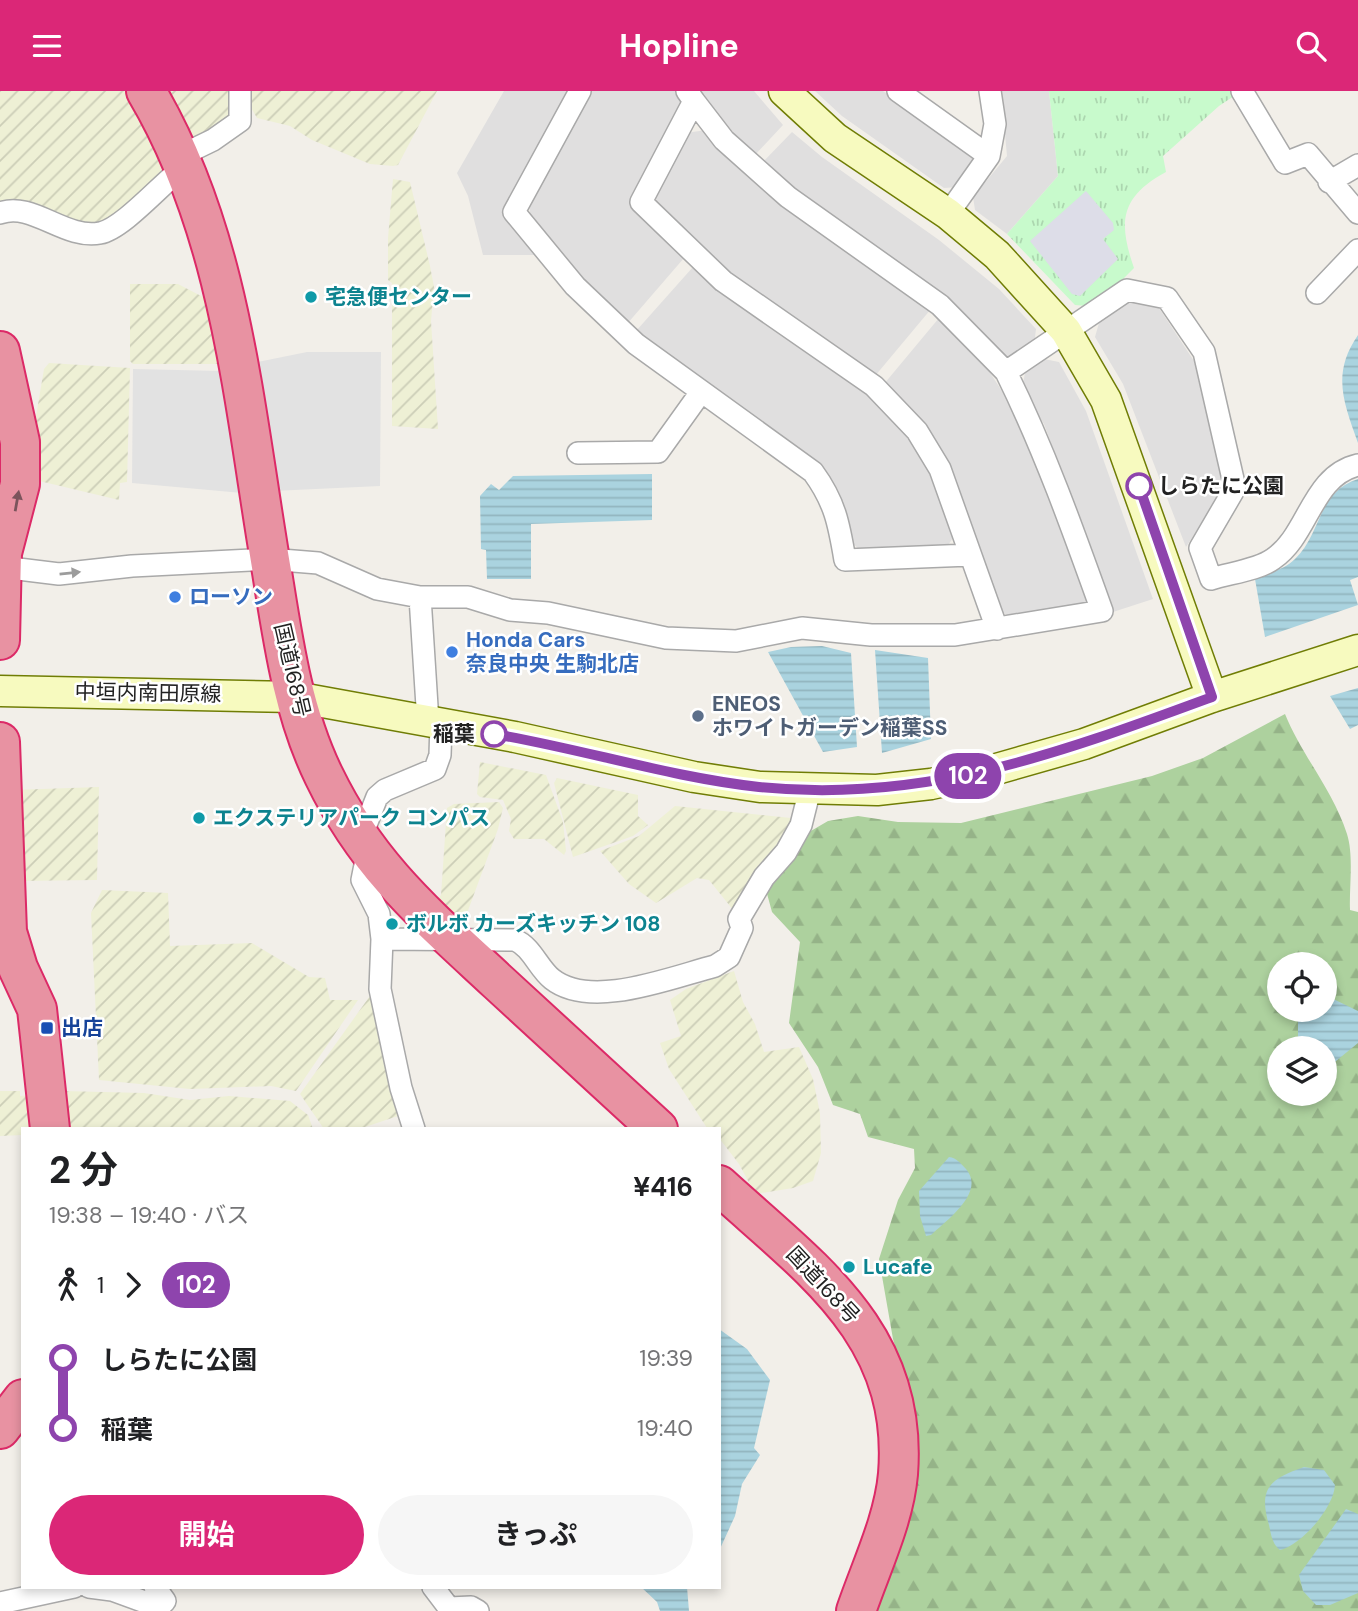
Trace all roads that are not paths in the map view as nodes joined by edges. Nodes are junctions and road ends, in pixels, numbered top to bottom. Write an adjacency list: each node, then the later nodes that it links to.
1 (146, 91): 10 (highway, 国道168号)
2 (240, 91): 10 (street)
3 (580, 91): 21 (street)
4 (784, 91): 15 (street)
5 (898, 91): 9 (street)
6 (990, 91): 9 (street)
7 (1242, 91): 12 (street)
8 (690, 96): 20 (street); 24 (street)
9 (989, 156): 15 (street)
10 (182, 161): 13 (street); 26 (highway, 国道168号)
11 (1358, 165): 12 (street)
12 (1329, 182): 14 (street)
13 (0, 213)
14 (1358, 213)
15 (948, 214): 18 (street)
16 (1358, 250): 17 (street)
17 (1317, 293)
18 (1066, 331): 20 (street); 27 (street); 28 (street)
19 (0, 351): 25 (highway, one-way to 19)
20 (1006, 372): 30 (street)
21 (701, 392): 22 (street); 24 (street)
22 (578, 453)
23 (1358, 465): 27 (street)
24 (970, 555): 30 (street)
25 (1, 558): 26 (street, one-way to 26); 31 (highway)
26 (270, 559): 29 (street); 34 (highway, 国道168号)
27 (1211, 579): 28 (street)
28 (1176, 591): 35 (street)
29 (420, 597): 30 (street); 36 (street)
30 (997, 629)
31 (0, 640)
32 (1358, 650): 35 (street, 中垣内南田原線)
33 (0, 691): 34 (street, 中垣内南田原線)
34 (295, 697): 36 (street, 中垣内南田原線); 39 (highway, 国道168号)
35 (1212, 697): 38 (street, 中垣内南田原線)
36 (435, 723): 38 (street, 中垣内南田原線); 39 (street)
37 (0, 743): 42 (highway)
38 (810, 789): 40 (street)
39 (364, 845): 40 (highway, 国道168号); 41 (street)
40 (450, 938): 41 (street); 44 (highway, 国道168号)
41 (383, 939): 43 (street)
42 (50, 1127)
43 (413, 1127)
44 (656, 1127)
45 (721, 1187): 55 (highway, 国道168号)
46 (21, 1402): 47 (highway)
47 (0, 1429)
48 (65, 1589): 52 (street)
49 (104, 1589): 50 (street)
50 (156, 1589)
51 (434, 1589): 53 (street)
52 (0, 1603)
53 (448, 1610): 54 (street)
54 (478, 1611)
55 (856, 1611)

